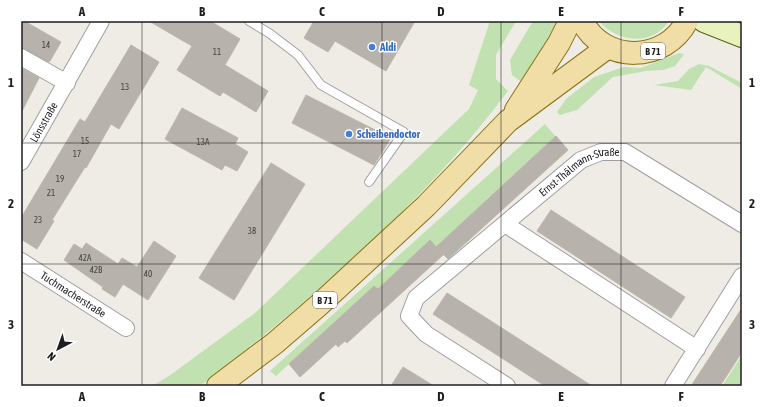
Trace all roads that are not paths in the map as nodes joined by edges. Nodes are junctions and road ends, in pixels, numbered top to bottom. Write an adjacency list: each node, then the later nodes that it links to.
1 (102, 21): 10 (street, Lönsstraße)
2 (249, 21): 13 (lane)
3 (570, 21): 11 (main road, B 71)
4 (582, 21): 8 (main road, B 71)
5 (687, 21): 8 (main road, B 71)
6 (704, 21): 7 (main road)
7 (742, 36)
8 (608, 47): 11 (main road, B 71)
9 (21, 57): 10 (street)
10 (67, 83): 12 (street, Lönsstraße)
11 (508, 121): 20 (main road, B 71)
12 (21, 162)
13 (369, 182)
14 (505, 224): 15 (street, Ernst-Thälmann-Straße); 19 (street); 21 (street, Ernst-Thälmann-Straße)
15 (742, 224)
16 (21, 261): 18 (street, Tuchmacherstraße)
17 (742, 276): 19 (street)
18 (126, 328)
19 (697, 349): 22 (street)
20 (218, 386)
21 (507, 386)
22 (673, 386)

